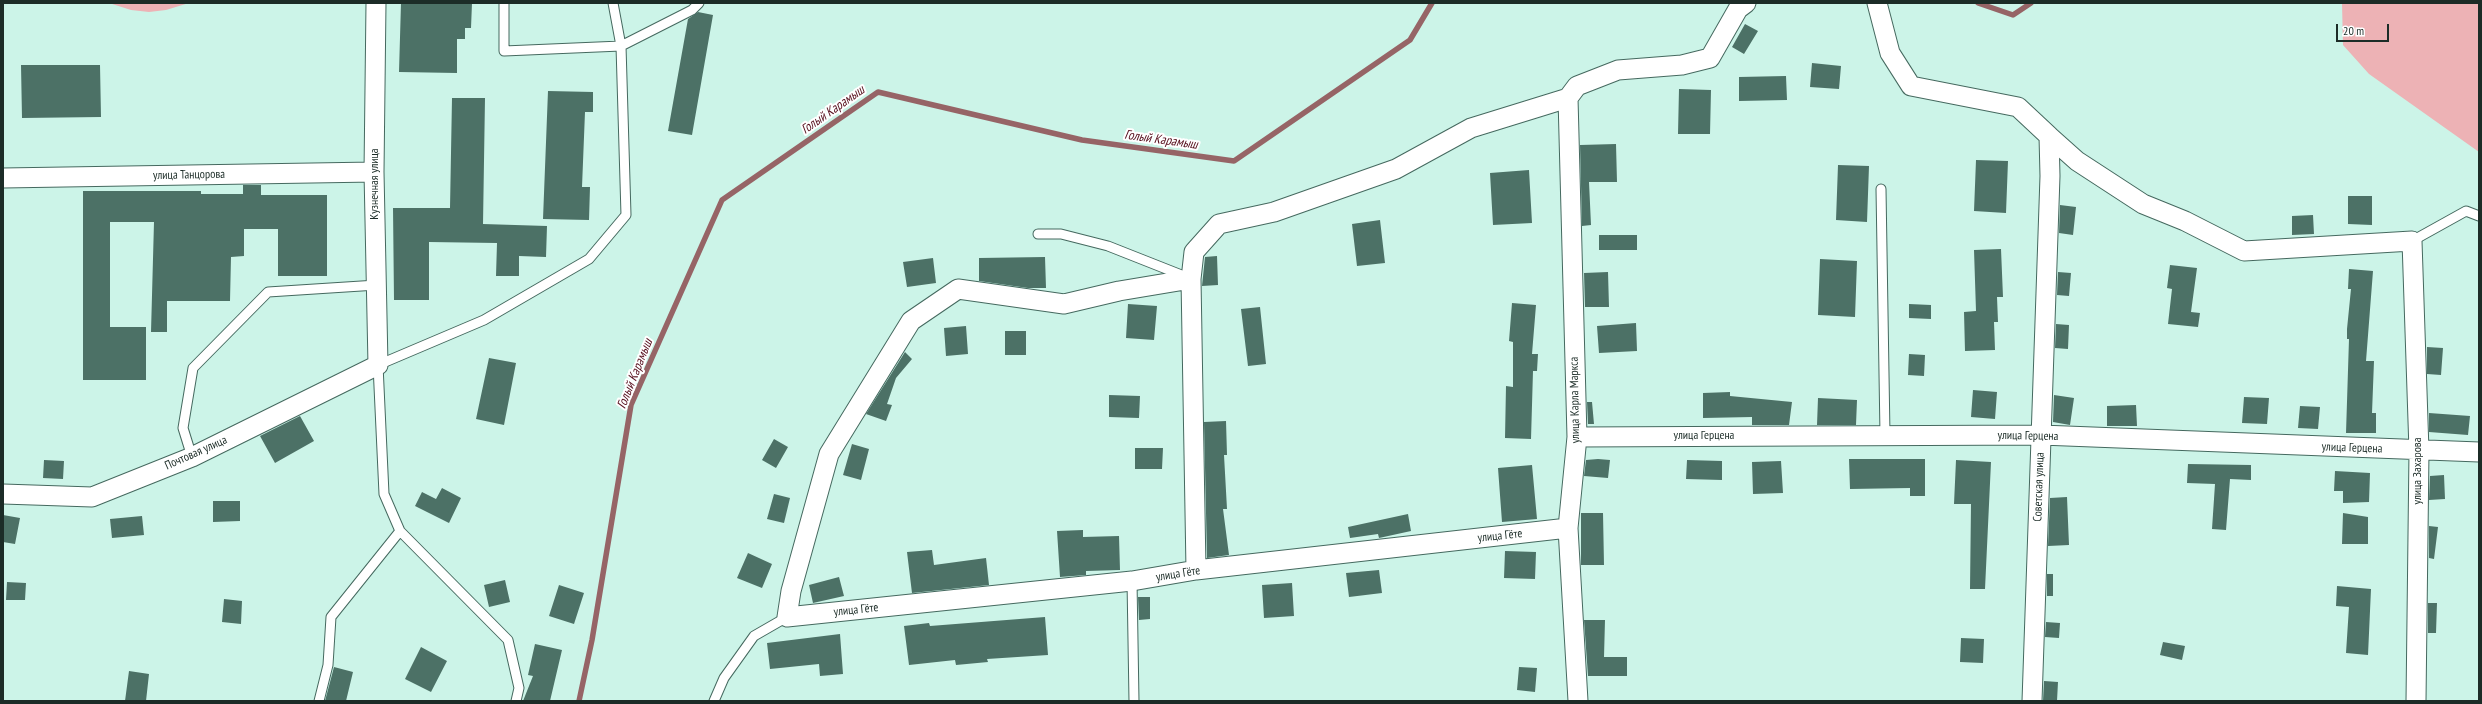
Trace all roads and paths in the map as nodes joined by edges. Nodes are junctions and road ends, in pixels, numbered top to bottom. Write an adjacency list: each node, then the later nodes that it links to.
1 (376, 3): 10 (street, Кузнечная улица)
2 (504, 3): 7 (lane)
3 (613, 3): 7 (lane)
4 (699, 3): 7 (lane)
5 (1746, 3): 8 (street)
6 (1877, 3): 9 (street)
7 (621, 46): 18 (lane)
8 (1568, 98): 16 (street); 21 (street, улица Карла Маркса)
9 (2049, 136): 15 (street); 20 (street, Советская улица)
10 (374, 172): 11 (street, улица Танцорова); 17 (street, Кузнечная улица)
11 (3, 178)
12 (1881, 188): 19 (lane)
13 (2479, 216): 15 (lane)
14 (1038, 234): 16 (lane)
15 (2412, 241): 22 (street, улица Захарова)
16 (1190, 279): 28 (street); 30 (street)
17 (377, 285): 18 (street, Кузнечная улица); 24 (lane)
18 (378, 365): 24 (street, Почтовая улица); 27 (lane)
19 (1885, 435): 20 (street, улица Герцена); 21 (street, улица Герцена)
20 (2041, 435): 22 (street, улица Герцена); 36 (street, Советская улица)
21 (1577, 437): 26 (street, улица Карла Маркса)
22 (2419, 451): 23 (street, улица Герцена); 37 (street, улица Захарова)
23 (2479, 452)
24 (192, 457): 25 (street, Почтовая улица)
25 (3, 494)
26 (1568, 528): 28 (street, улица Гёте); 35 (street, улица Карла Маркса)
27 (400, 531): 31 (lane); 32 (lane)
28 (1196, 570): 29 (street, улица Гёте)
29 (1132, 581): 30 (street, улица Гёте); 34 (lane)
30 (788, 617): 33 (lane)
31 (319, 701)
32 (516, 701)
33 (714, 701)
34 (1134, 701)
35 (1578, 701)
36 (2032, 701)
37 (2416, 701)

